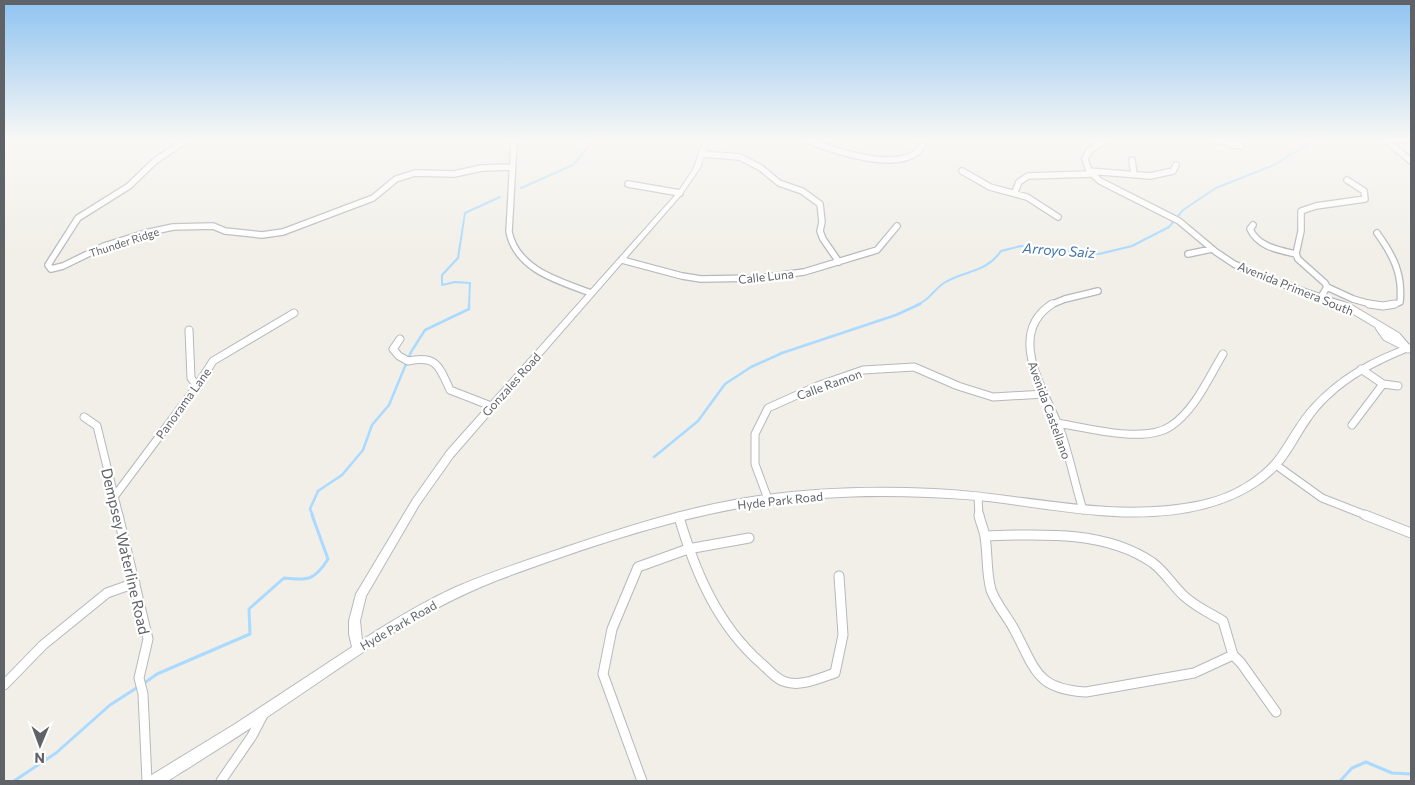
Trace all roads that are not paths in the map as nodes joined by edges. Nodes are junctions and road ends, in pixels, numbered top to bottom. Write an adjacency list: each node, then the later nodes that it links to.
1 (138, 178): 2 (street, Thunder Ridge)
2 (397, 178)
3 (512, 178): 24 (street)
4 (690, 178): 12 (main road, Gonzales Road)
5 (773, 178): 21 (street)
6 (974, 178): 11 (street)
7 (1026, 178): 11 (street)
8 (1098, 178): 17 (street, Avenida Primera South)
9 (1347, 180): 19 (street)
10 (628, 184): 12 (street)
11 (1015, 192): 13 (street)
12 (680, 193): 20 (main road, Gonzales Road)
13 (1058, 216)
14 (1253, 224): 19 (street)
15 (897, 226): 21 (street, Calle Luna)
16 (1377, 233): 22 (street)
17 (1212, 249): 18 (street); 25 (street, Avenida Primera South)
18 (1188, 254)
19 (1296, 254): 22 (street)
20 (622, 260): 21 (street, Calle Luna); 24 (main road, Gonzales Road)
21 (839, 262)
22 (1327, 287): 25 (street)
23 (1098, 291): 35 (street, Avenida Castellano)
24 (591, 292): 36 (main road, Gonzales Road)
25 (1321, 297): 29 (street, Avenida Primera South)
26 (294, 313): 33 (street, Panorama Lane)
27 (189, 330): 33 (street)
28 (400, 339): 36 (street)
29 (1410, 348): 31 (main road, Hyde Park Road)
30 (1223, 354): 38 (street)
31 (1362, 369): 32 (street); 40 (main road, Hyde Park Road)
32 (1383, 384): 34 (street); 39 (street)
33 (197, 386): 42 (street, Panorama Lane)
34 (1398, 386)
35 (1044, 394): 38 (street, Avenida Castellano); 43 (street, Calle Ramon)
36 (491, 406): 52 (main road, Gonzales Road)
37 (84, 417): 42 (street, Dempsey Waterline Road)
38 (1058, 424): 44 (street, Avenida Castellano)
39 (1352, 425)
40 (1276, 465): 44 (main road, Hyde Park Road); 46 (street)
41 (978, 496): 43 (main road, Hyde Park Road); 44 (main road, Hyde Park Road); 47 (street)
42 (114, 497): 51 (street, Dempsey Waterline Road)
43 (768, 499): 45 (main road, Hyde Park Road)
44 (1083, 510)
45 (679, 517): 49 (street); 52 (main road, Hyde Park Road)
46 (1411, 534)
47 (985, 536): 53 (street); 53 (street)
48 (748, 538): 49 (street)
49 (688, 549): 50 (street); 60 (street)
50 (838, 576)
51 (135, 583): 54 (street); 57 (street, Dempsey Waterline Road)
52 (358, 648): 55 (main road, Hyde Park Road)
53 (1233, 654): 56 (street)
54 (4, 685)
55 (264, 712): 58 (main road, Hyde Park Road); 59 (street)
56 (1276, 712)
57 (148, 781)
58 (155, 781)
59 (221, 781)
60 (642, 781)

